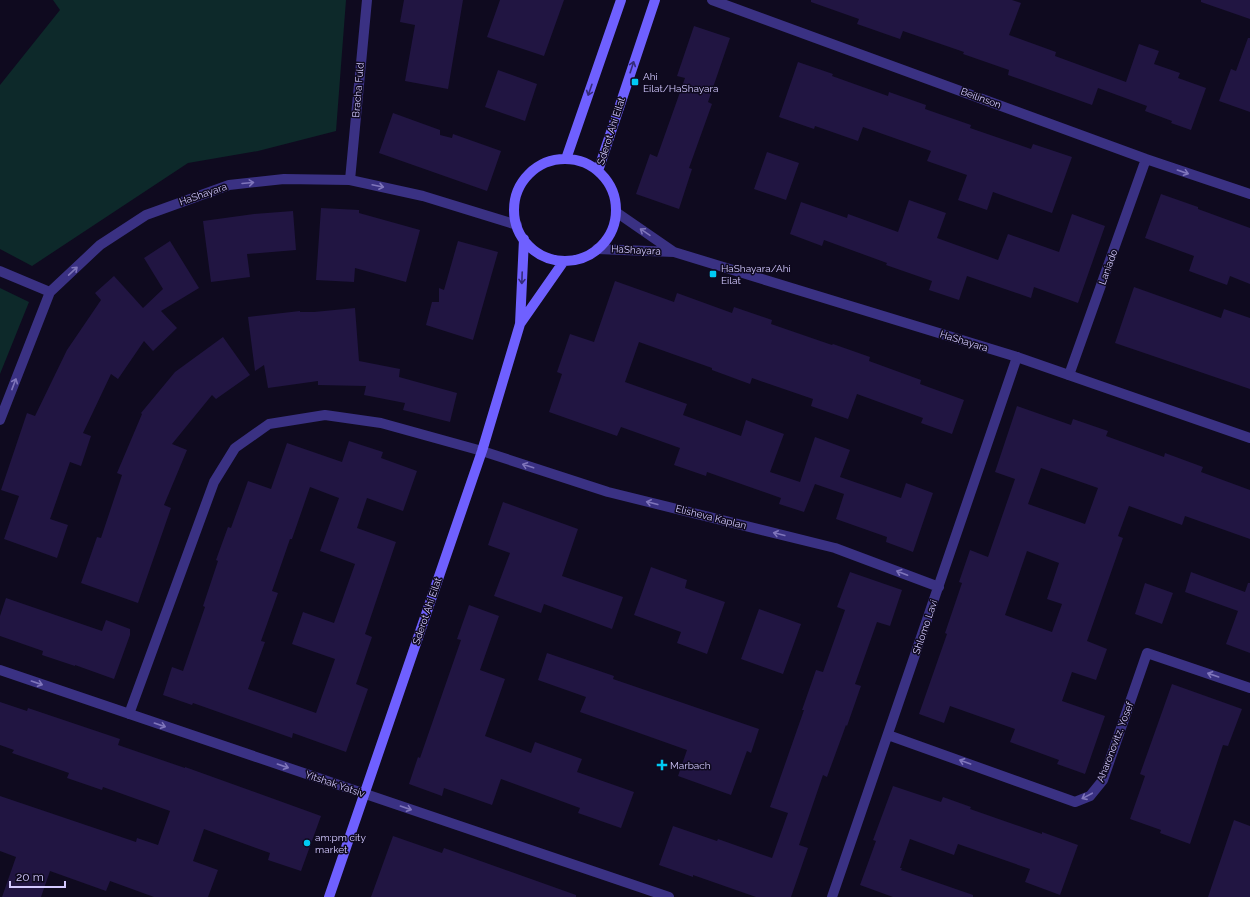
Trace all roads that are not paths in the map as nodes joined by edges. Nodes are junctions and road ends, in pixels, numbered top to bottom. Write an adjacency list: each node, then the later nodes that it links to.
1 (367, 0): 8 (street, Bracha Fuld)
2 (621, 0): 5 (main road, one-way to 5)
3 (655, 0): 7 (main road, Sderot Ahi Eilat, one-way to 3)
4 (712, 0): 6 (street, Beilinson)
5 (566, 159): 7 (main road); 11 (main road)
6 (1146, 159): 9 (street, Beilinson, one-way to 9); 20 (street, Laniado)
7 (598, 171): 10 (main road)
8 (350, 180): 11 (street, HaShayara, one-way to 11); 17 (street, HaShayara, one-way to 8)
9 (1250, 194)
10 (616, 212): 13 (main road); 14 (street, HaShayara, one-way to 10)
11 (517, 225): 12 (main road)
12 (524, 239): 15 (main road); 18 (main road, Sderot Ahi Eilat, one-way to 18)
13 (597, 249): 14 (street, HaShayara); 15 (main road)
14 (674, 252): 19 (street, HaShayara)
15 (564, 261): 18 (main road, Sderot Ahi Eilat)
16 (0, 272): 17 (street)
17 (50, 292): 21 (street, HaShayara, one-way to 17)
18 (520, 324): 23 (main road, Sderot Ahi Eilat)
19 (1017, 357): 20 (street, HaShayara); 24 (street, Shlomo Lavi)
20 (1069, 375): 22 (street, HaShayara)
21 (0, 420)
22 (1250, 438)
23 (482, 451): 24 (street, Elisheva Kaplan, one-way to 23); 27 (street, Elisheva Kaplan); 29 (main road, Sderot Ahi Eilat)
24 (939, 587): 28 (street, Shlomo Lavi)
25 (0, 670): 27 (street, Yitshak Yatsiv, one-way to 27)
26 (1250, 688): 28 (street, Aharonovitz, Yosef, one-way to 28)
27 (129, 714): 29 (street, Yitshak Yatsiv, one-way to 29)
28 (888, 735): 32 (street, Shlomo Lavi)
29 (364, 794): 30 (main road, Sderot Ahi Eilat); 31 (street, Yitshak Yatsiv, one-way to 31)
30 (329, 897)
31 (669, 897)
32 (832, 897)

